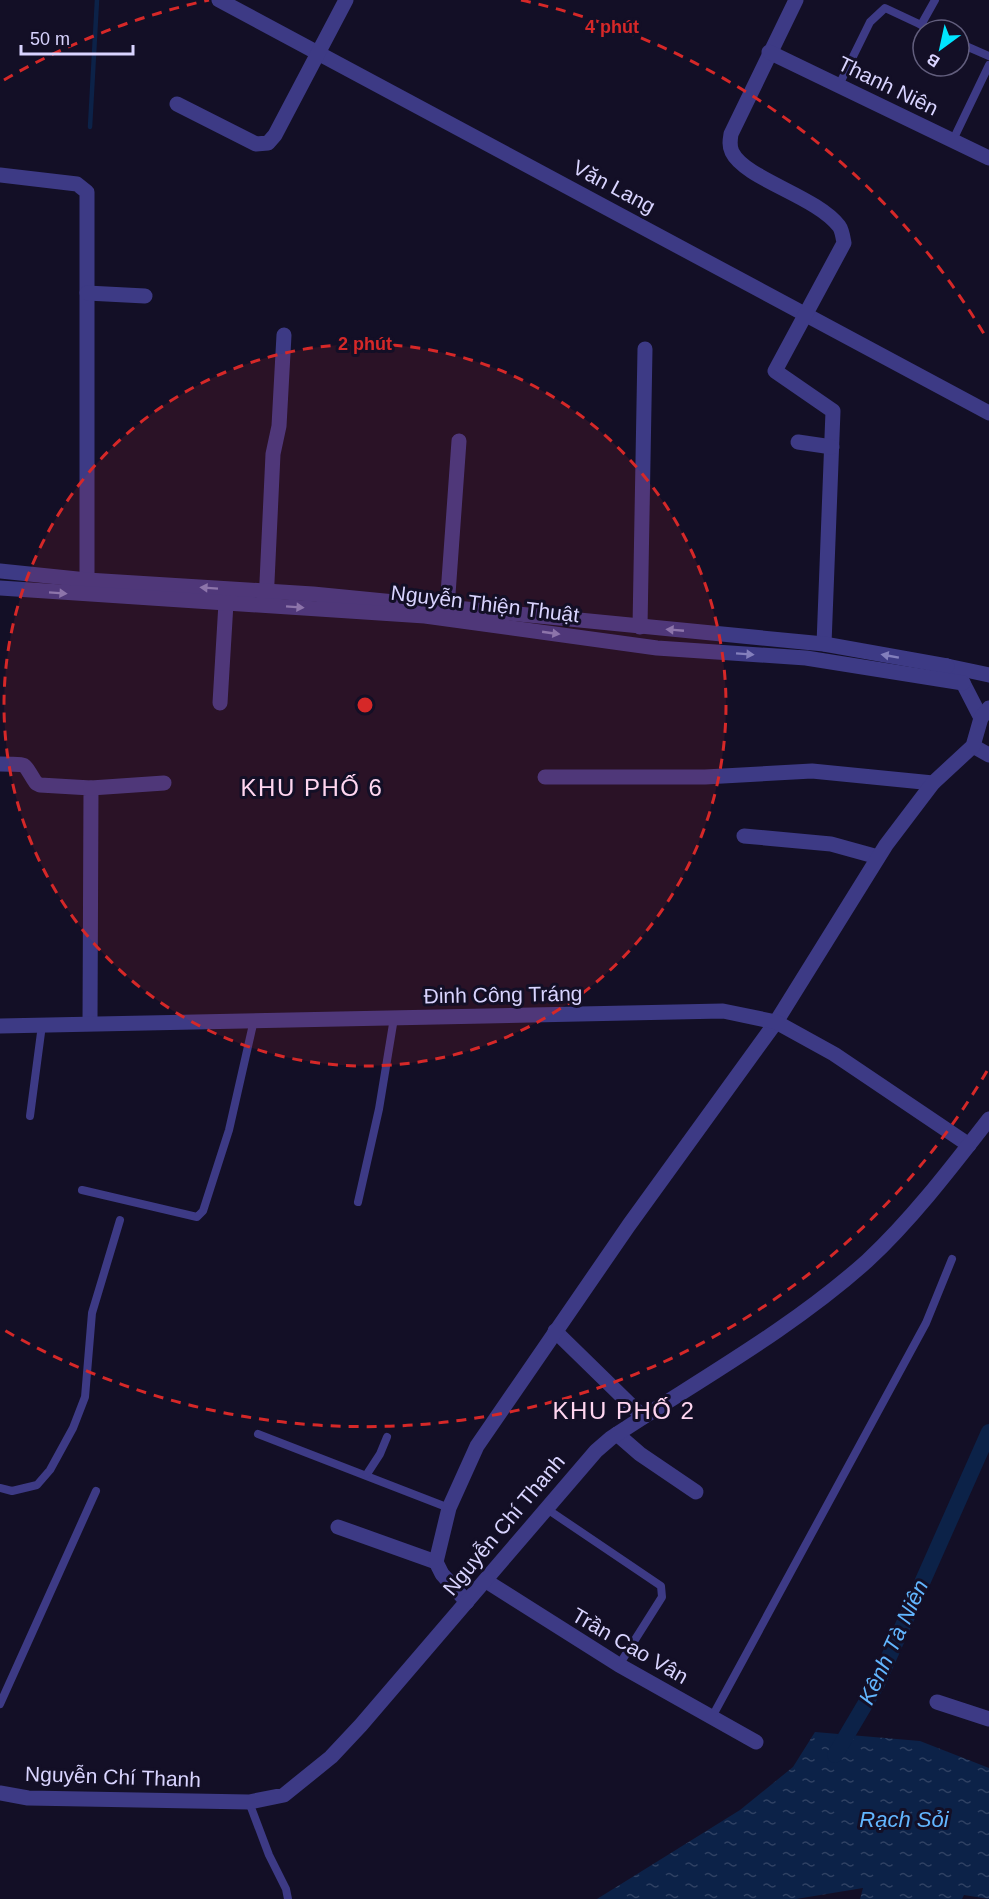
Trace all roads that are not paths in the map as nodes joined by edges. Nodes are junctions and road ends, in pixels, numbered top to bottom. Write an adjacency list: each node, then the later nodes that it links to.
1 (219, 0): 9 (street, Văn Lang)
2 (346, 0): 9 (street)
3 (796, 0): 8 (street)
4 (935, 0): 5 (lane)
5 (925, 18)
6 (911, 20): 12 (lane)
7 (971, 48): 10 (lane)
8 (769, 52): 12 (street, Thanh Niên); 19 (street)
9 (317, 53): 13 (street); 19 (street, Văn Lang)
10 (989, 56)
11 (989, 65): 14 (lane)
12 (839, 85): 14 (street, Thanh Niên)
13 (177, 104)
14 (953, 140): 15 (street, Thanh Niên)
15 (989, 158)
16 (0, 175): 17 (street)
17 (87, 293): 18 (street); 27 (street)
18 (145, 296)
19 (804, 315): 22 (street, Văn Lang); 25 (street)
20 (284, 335): 29 (street)
21 (645, 349): 33 (street)
22 (989, 413)
23 (459, 441): 31 (street)
24 (798, 442): 25 (street)
25 (831, 447): 34 (street)
26 (0, 571): 27 (street, Nguyễn Thiện Thuật)
27 (87, 580): 29 (street, Nguyễn Thiện Thuật, one-way to 27)
28 (0, 588): 30 (street, Nguyễn Thiện Thuật, one-way to 30)
29 (267, 598): 30 (street, Nguyễn Thiện Thuật); 31 (street, Nguyễn Thiện Thuật); 32 (street, Nguyễn Thiện Thuật, one-way to 32)
30 (226, 603): 38 (street)
31 (447, 608): 32 (street, Nguyễn Thiện Thuật)
32 (520, 622): 33 (street, Nguyễn Thiện Thuật); 37 (street, Nguyễn Thiện Thuật, one-way to 37)
33 (640, 627): 34 (street, Nguyễn Thiện Thuật, one-way to 33)
34 (824, 644): 35 (street, Nguyễn Thiện Thuật, one-way to 34)
35 (947, 666): 36 (street, Nguyễn Thiện Thuật); 37 (street)
36 (989, 675)
37 (963, 683): 39 (street)
38 (220, 702)
39 (985, 713): 40 (street)
40 (973, 746): 41 (street); 45 (street)
41 (989, 754)
42 (0, 764): 46 (street)
43 (545, 777): 45 (street)
44 (164, 783): 46 (street)
45 (933, 783): 48 (street)
46 (92, 788): 52 (street)
47 (744, 836): 48 (street)
48 (878, 856): 51 (street)
49 (394, 1018): 50 (street, Đinh Công Tráng); 51 (street, Đinh Công Tráng); 59 (lane)
50 (254, 1020): 52 (street, Đinh Công Tráng); 58 (lane)
51 (776, 1022): 57 (street, Đinh Công Tráng); 62 (street)
52 (90, 1023): 53 (street, Đinh Công Tráng)
53 (42, 1025): 54 (street, Đinh Công Tráng); 55 (lane)
54 (0, 1026)
55 (30, 1116)
56 (989, 1119): 57 (street, Nguyễn Chí Thanh)
57 (969, 1146): 63 (street, Nguyễn Chí Thanh)
58 (82, 1190)
59 (358, 1202)
60 (120, 1220): 68 (lane)
61 (952, 1259): 80 (lane)
62 (555, 1331): 63 (street); 71 (street)
63 (643, 1417): 65 (street, Nguyễn Chí Thanh)
64 (258, 1434): 67 (lane)
65 (617, 1434): 70 (street); 72 (street, Nguyễn Chí Thanh)
66 (387, 1437): 67 (lane)
67 (367, 1474): 71 (lane)
68 (0, 1488)
69 (96, 1491): 79 (lane)
70 (696, 1492)
71 (449, 1508): 74 (street)
72 (547, 1509): 75 (street, Nguyễn Chí Thanh); 77 (lane)
73 (338, 1527): 74 (street)
74 (436, 1562): 76 (street)
75 (486, 1581): 76 (street, Nguyễn Chí Thanh); 77 (street, Trần Cao Vân)
76 (467, 1602): 84 (street, Nguyễn Chí Thanh)
77 (619, 1665): 80 (street, Trần Cao Vân)
78 (938, 1702): 81 (street)
79 (0, 1704)
80 (712, 1717): 82 (street, Trần Cao Vân)
81 (989, 1719)
82 (756, 1742)
83 (0, 1793): 84 (street, Nguyễn Chí Thanh)
84 (249, 1802): 85 (lane)
85 (288, 1899)

